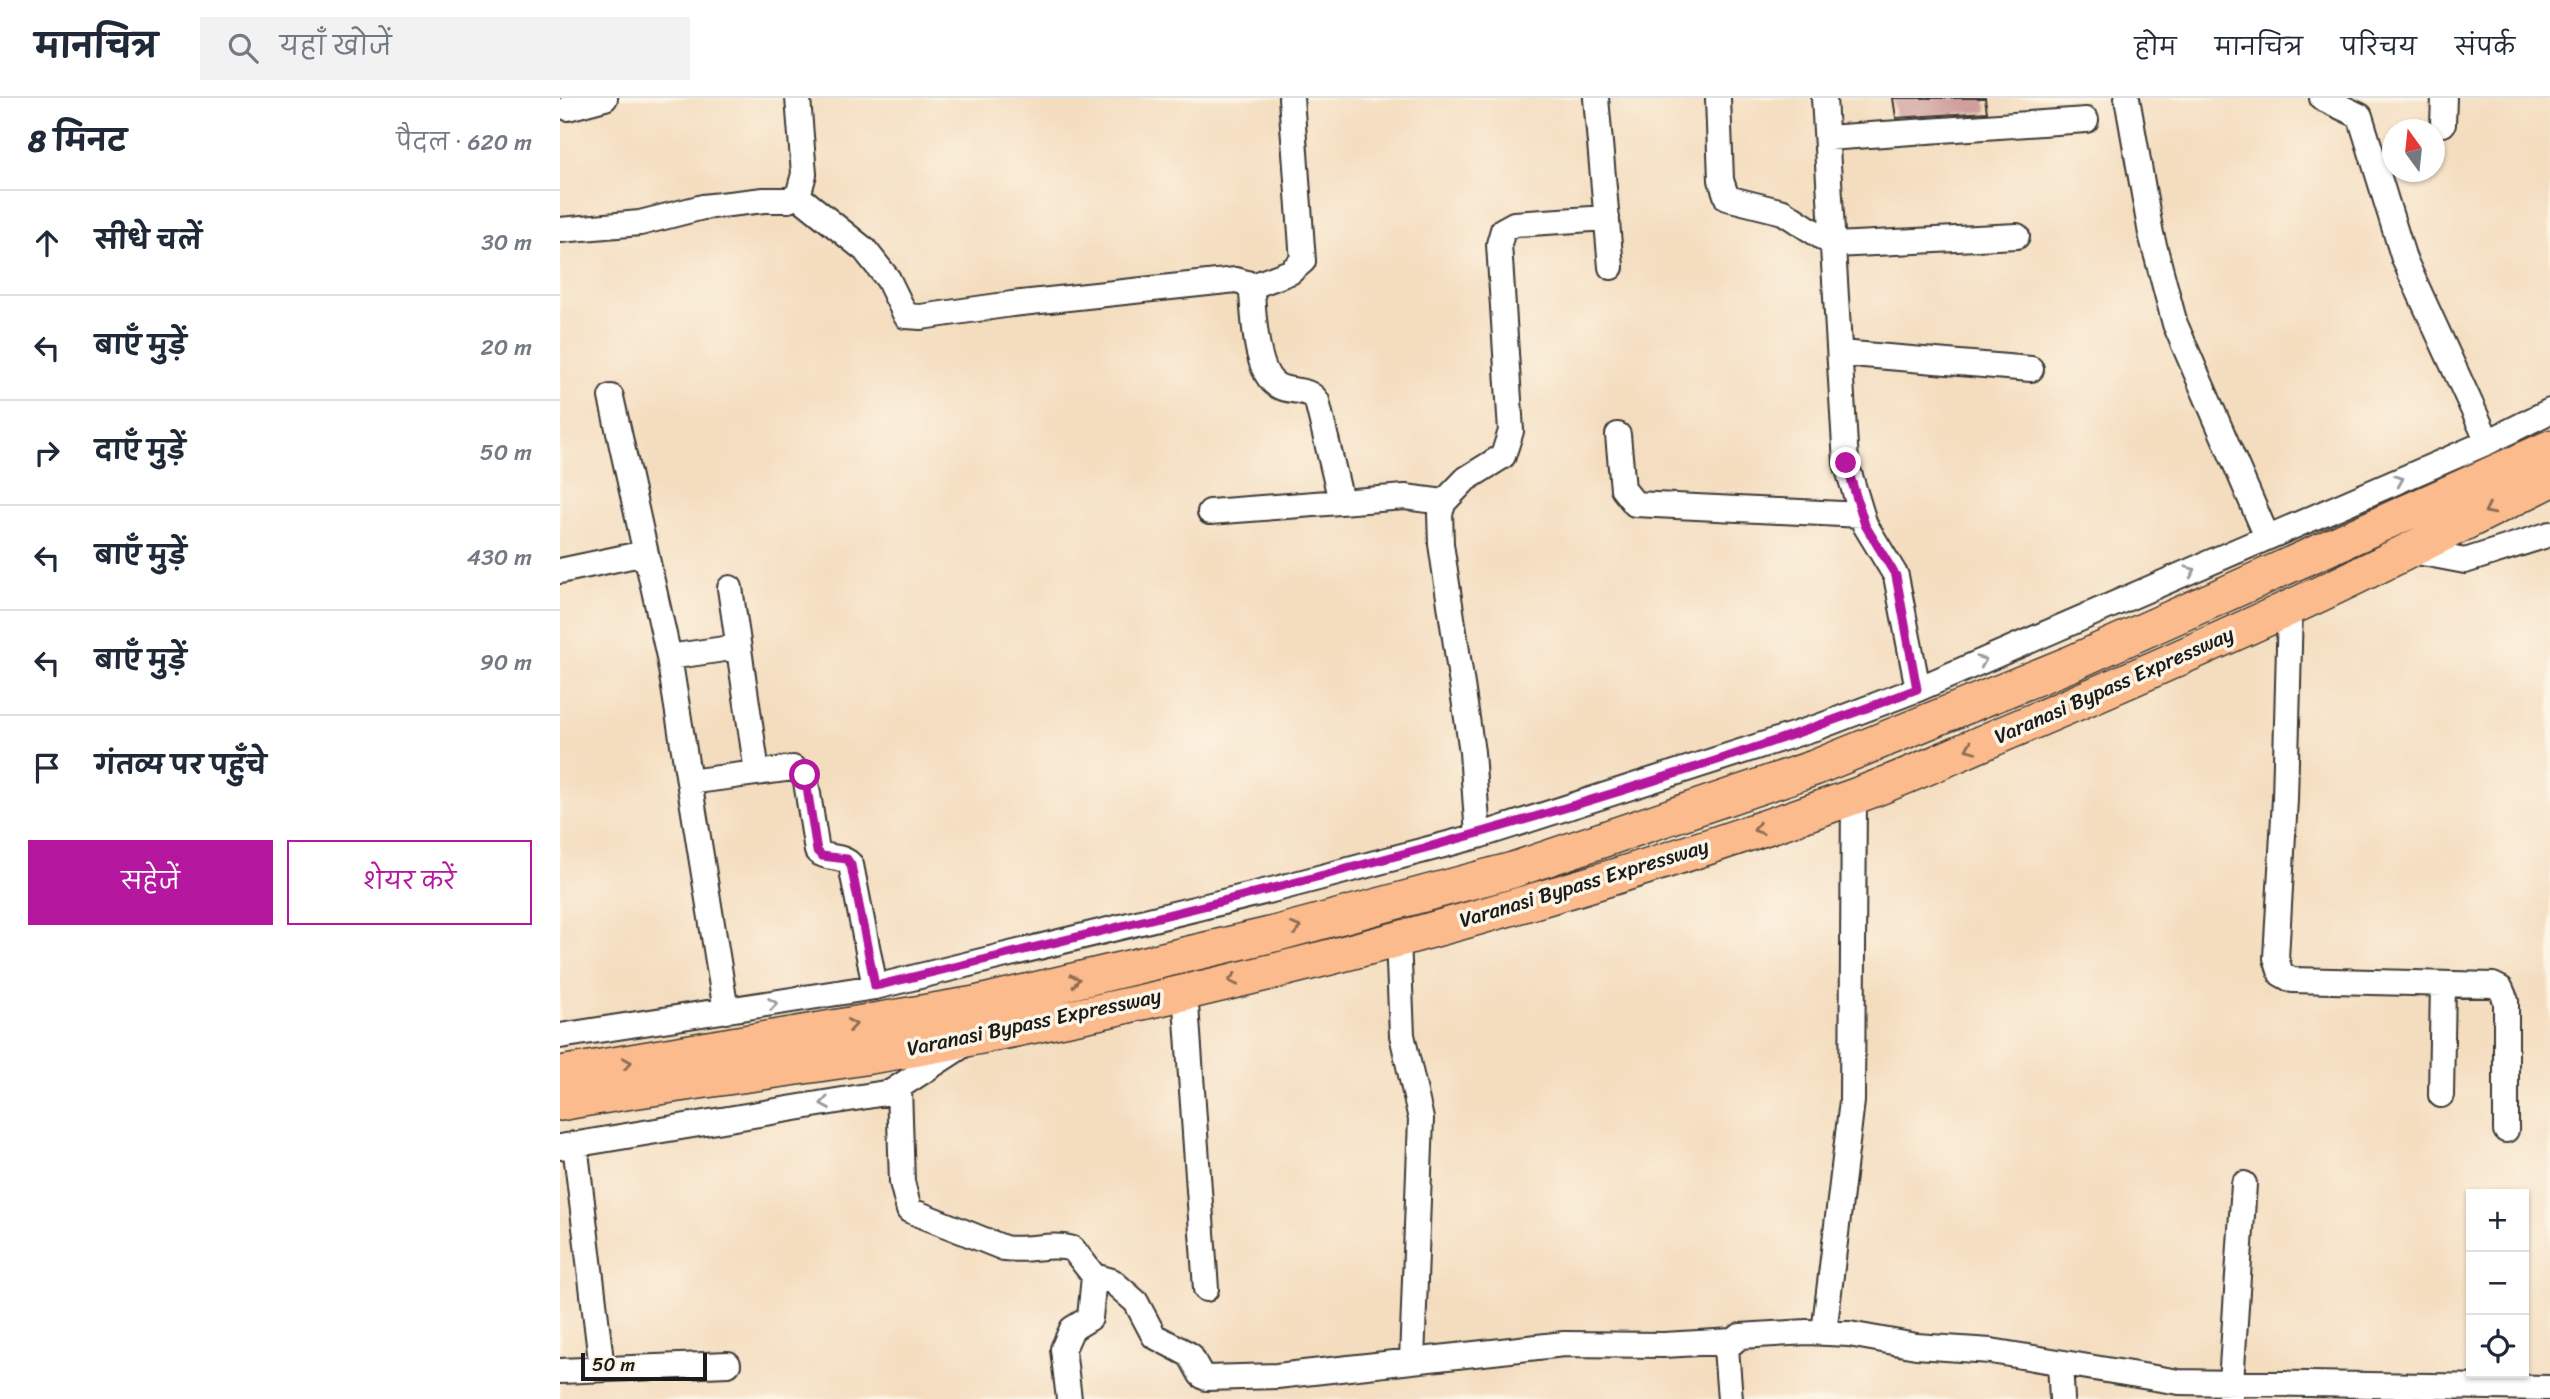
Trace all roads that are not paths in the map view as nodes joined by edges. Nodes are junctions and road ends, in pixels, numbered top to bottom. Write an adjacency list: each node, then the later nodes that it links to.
1 (605, 98): 10 (street)
2 (798, 98): 14 (street)
3 (1291, 98): 20 (street)
4 (1596, 98): 15 (street)
5 (1718, 98): 18 (street)
6 (1824, 98): 13 (street)
7 (2127, 98): 34 (street)
8 (2322, 98): 26 (street)
9 (2444, 98): 11 (street)
10 (568, 108)
11 (2442, 119)
12 (2086, 120): 13 (street)
13 (1827, 138): 18 (street)
14 (798, 196): 16 (street); 20 (street)
15 (1607, 218): 19 (street); 30 (street)
16 (560, 230)
17 (2017, 236): 18 (street)
18 (1834, 245): 21 (street)
19 (1611, 267)
20 (1250, 286): 29 (street)
21 (1840, 353): 22 (street); 32 (street)
22 (2031, 369)
23 (611, 397): 36 (street)
24 (2550, 411): 26 (street)
25 (1618, 435): 32 (street)
26 (2488, 442): 34 (street, one-way to 26)
27 (2550, 447): 54 (highway, Varanasi Bypass Expressway, one-way to 27)
28 (2550, 480): 35 (highway, Varanasi Bypass Expressway, one-way to 35)
29 (1341, 501): 30 (street); 31 (street)
30 (1444, 502): 46 (street)
31 (1210, 512)
32 (1862, 515): 42 (street)
33 (2550, 534): 35 (street)
34 (2267, 537): 42 (street, one-way to 34)
35 (2407, 550): 39 (highway, Varanasi Bypass Expressway)
36 (645, 553): 37 (street); 41 (street)
37 (560, 571)
38 (730, 587): 40 (street)
39 (2290, 608): 45 (highway, Varanasi Bypass Expressway, one-way to 45); 48 (street)
40 (738, 647): 41 (street); 43 (street)
41 (669, 657): 44 (street)
42 (1917, 689): 46 (street)
43 (757, 772): 44 (street); 49 (street)
44 (689, 782): 51 (street)
45 (1854, 797): 47 (highway, Varanasi Bypass Expressway, one-way to 47); 63 (street)
46 (1478, 835): 49 (street)
47 (1398, 939): 50 (highway, Varanasi Bypass Expressway, one-way to 50); 65 (street)
48 (2443, 984): 56 (street); 58 (street)
49 (875, 986): 51 (street, one-way to 49)
50 (1185, 991): 53 (highway, Varanasi Bypass Expressway); 62 (street)
51 (726, 1012): 52 (street)
52 (560, 1037)
53 (975, 1038): 55 (street); 57 (highway, Varanasi Bypass Expressway)
54 (560, 1074)
55 (899, 1088): 59 (street, one-way to 59); 61 (street)
56 (2441, 1095)
57 (560, 1103)
58 (2506, 1130)
59 (568, 1145): 68 (street)
60 (2244, 1184): 72 (street)
61 (1094, 1276): 70 (street); 75 (street)
62 (1206, 1289)
63 (1824, 1333): 64 (street); 66 (street)
64 (1732, 1341): 65 (street); 76 (street)
65 (1412, 1360): 70 (street)
66 (2060, 1363): 72 (street); 77 (street)
67 (728, 1364): 68 (street)
68 (602, 1369): 69 (street)
69 (560, 1371)
70 (1201, 1387)
71 (2550, 1388): 74 (street)
72 (2230, 1391): 73 (street)
73 (2362, 1392): 74 (street)
74 (2460, 1393)
75 (1069, 1399)
76 (1730, 1399)
77 (2063, 1399)

